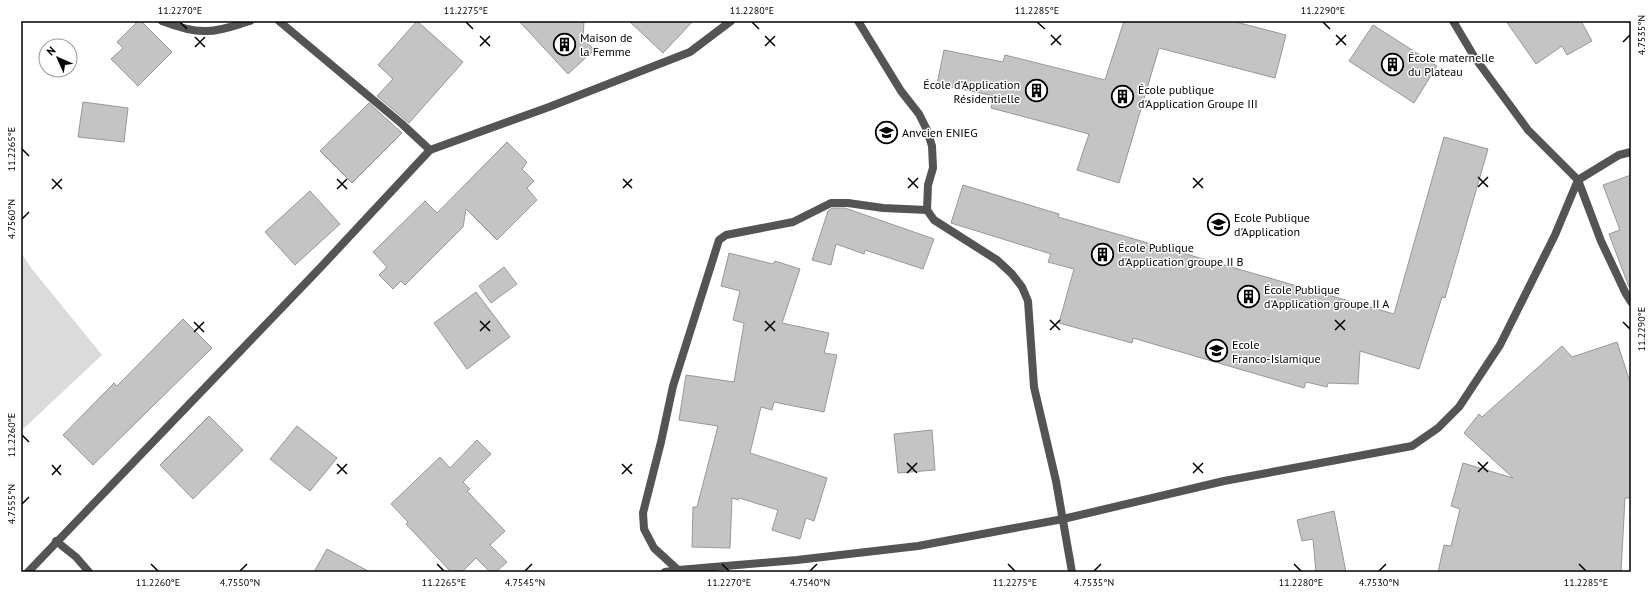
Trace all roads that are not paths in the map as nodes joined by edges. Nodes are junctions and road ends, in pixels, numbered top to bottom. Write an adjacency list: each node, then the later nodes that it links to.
1 (162, 21): 2 (street)
2 (250, 21)
3 (279, 21): 7 (street)
4 (731, 21): 7 (street)
5 (858, 21): 10 (street)
6 (1453, 21): 9 (street)
7 (430, 150): 13 (street)
8 (1631, 152): 9 (street)
9 (1578, 180): 11 (street); 12 (street)
10 (927, 210): 12 (street); 14 (street)
11 (1631, 302)
12 (1063, 518): 14 (street); 18 (street)
13 (56, 541): 15 (street); 16 (street)
14 (678, 570): 17 (street)
15 (28, 572)
16 (89, 572)
17 (665, 572)
18 (1072, 572)

